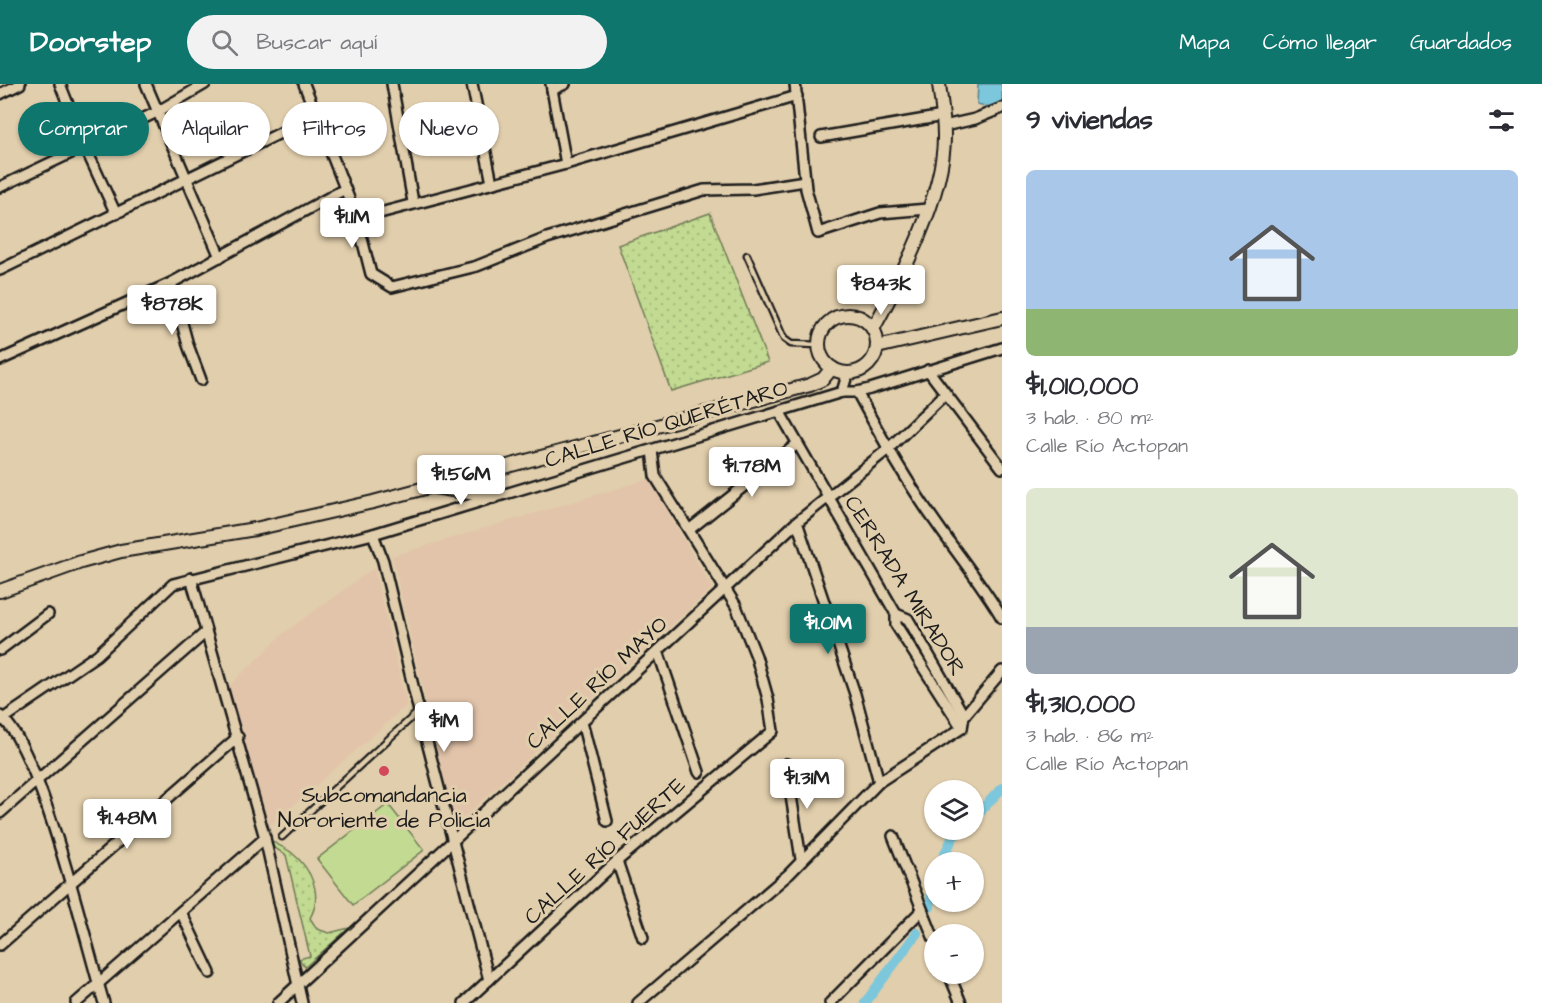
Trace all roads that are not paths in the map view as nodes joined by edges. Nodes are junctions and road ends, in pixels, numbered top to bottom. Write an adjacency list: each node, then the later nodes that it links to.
1 (20, 84): 12 (street)
2 (60, 84): 14 (street)
3 (146, 84): 17 (street)
4 (205, 84): 17 (street)
5 (304, 84): 15 (street)
6 (392, 84): 31 (street)
7 (472, 84): 28 (street)
8 (565, 84): 11 (street)
9 (795, 84): 13 (street)
10 (939, 84): 19 (main road)
11 (551, 87): 25 (street)
12 (0, 94)
13 (797, 96): 25 (street); 27 (street)
14 (67, 102)
15 (312, 102)
16 (1002, 108): 19 (street)
17 (157, 112): 18 (street); 26 (street)
18 (149, 116)
19 (943, 121): 21 (street); 32 (main road)
20 (282, 132): 26 (street)
21 (821, 136)
22 (66, 156): 29 (street)
23 (89, 156): 33 (street)
24 (333, 156): 30 (street)
25 (567, 164): 28 (street)
26 (187, 178): 33 (street); 36 (street)
27 (805, 181): 32 (street); 34 (street)
28 (492, 183): 31 (street)
29 (0, 187)
30 (345, 189): 34 (street); 36 (street)
31 (413, 202): 34 (street)
32 (928, 209): 40 (main road)
33 (116, 214): 37 (street)
34 (357, 219)
35 (747, 255): 41 (lane)
36 (220, 256): 38 (street)
37 (0, 270)
38 (171, 283): 44 (street); 48 (street)
39 (1002, 318): 42 (main road)
40 (873, 329): 41 (main road); 42 (main road)
41 (819, 345): 45 (main road)
42 (876, 347): 47 (main road)
43 (1002, 348): 46 (street, CALLE RÍO QUERÉTARO)
44 (0, 360)
45 (832, 368): 47 (main road); 57 (main road, CALLE RÍO QUERÉTARO)
46 (928, 370): 50 (street, CALLE RÍO QUERÉTARO); 51 (street)
47 (848, 372): 49 (street)
48 (201, 380)
49 (842, 392): 50 (street, CALLE RÍO QUERÉTARO); 52 (street, CALLE RÍO QUERÉTARO)
50 (857, 392): 55 (street)
51 (944, 395): 55 (street, CALLE RÍO MAYO); 56 (street)
52 (779, 411): 53 (street, CERRADA MIRADOR); 54 (street, CALLE RÍO QUERÉTARO)
53 (797, 444): 58 (street, CERRADA MIRADOR); 61 (street)
54 (652, 450): 59 (street, CALLE RÍO QUERÉTARO); 61 (street)
55 (887, 450): 58 (street, CALLE RÍO MAYO); 68 (street)
56 (1002, 468)
57 (434, 486): 59 (main road); 65 (main road, CALLE RÍO QUERÉTARO)
58 (828, 496): 60 (street, CALLE RÍO MAYO); 67 (street, CERRADA MIRADOR)
59 (493, 497): 62 (street, CALLE RÍO QUERÉTARO)
60 (797, 522): 64 (street, CALLE RÍO MAYO); 82 (street)
61 (689, 530): 64 (street)
62 (373, 534): 63 (street, CALLE RÍO QUERÉTARO); 73 (street)
63 (191, 578): 69 (street); 75 (street, CALLE RÍO QUERÉTARO)
64 (726, 589): 71 (street, CALLE RÍO MAYO); 90 (street, CALLE RÍO FUERTE)
65 (0, 591)
66 (48, 614): 70 (street)
67 (896, 614): 74 (street, CERRADA MIRADOR); 77 (street)
68 (1002, 618)
69 (206, 632): 78 (street); 81 (street)
70 (0, 650)
71 (658, 651): 76 (street, CALLE RÍO MAYO); 80 (street)
72 (1002, 671): 74 (street)
73 (419, 711): 86 (lane); 88 (street)
74 (964, 716): 77 (street)
75 (1, 719): 81 (street)
76 (582, 722): 84 (street); 88 (street, CALLE RÍO MAYO)
77 (962, 728): 82 (street)
78 (238, 737): 87 (street); 91 (street)
79 (786, 764): 89 (street)
80 (699, 772)
81 (37, 780): 83 (street); 91 (street)
82 (879, 782): 89 (street)
83 (0, 813)
84 (608, 821)
85 (893, 836): 92 (street)
86 (282, 837)
87 (265, 838): 93 (street); 100 (street)
88 (452, 841): 98 (street); 100 (street, CALLE RÍO MAYO)
89 (801, 859): 107 (street)
90 (617, 861): 95 (street); 98 (street, CALLE RÍO FUERTE)
91 (69, 882): 96 (street); 99 (street)
92 (922, 910): 94 (street); 108 (street)
93 (181, 912): 97 (street); 99 (street)
94 (928, 924)
95 (643, 938)
96 (0, 945)
97 (210, 973)
98 (489, 980): 106 (street, CALLE RÍO FUERTE)
99 (98, 984): 102 (street); 103 (street)
100 (298, 984): 104 (street, CALLE RÍO MAYO); 105 (street)
101 (953, 984): 109 (street)
102 (75, 1003)
103 (104, 1003)
104 (278, 1003)
105 (303, 1003)
106 (464, 1003)
107 (638, 1003)
108 (830, 1003)
109 (961, 1003)

